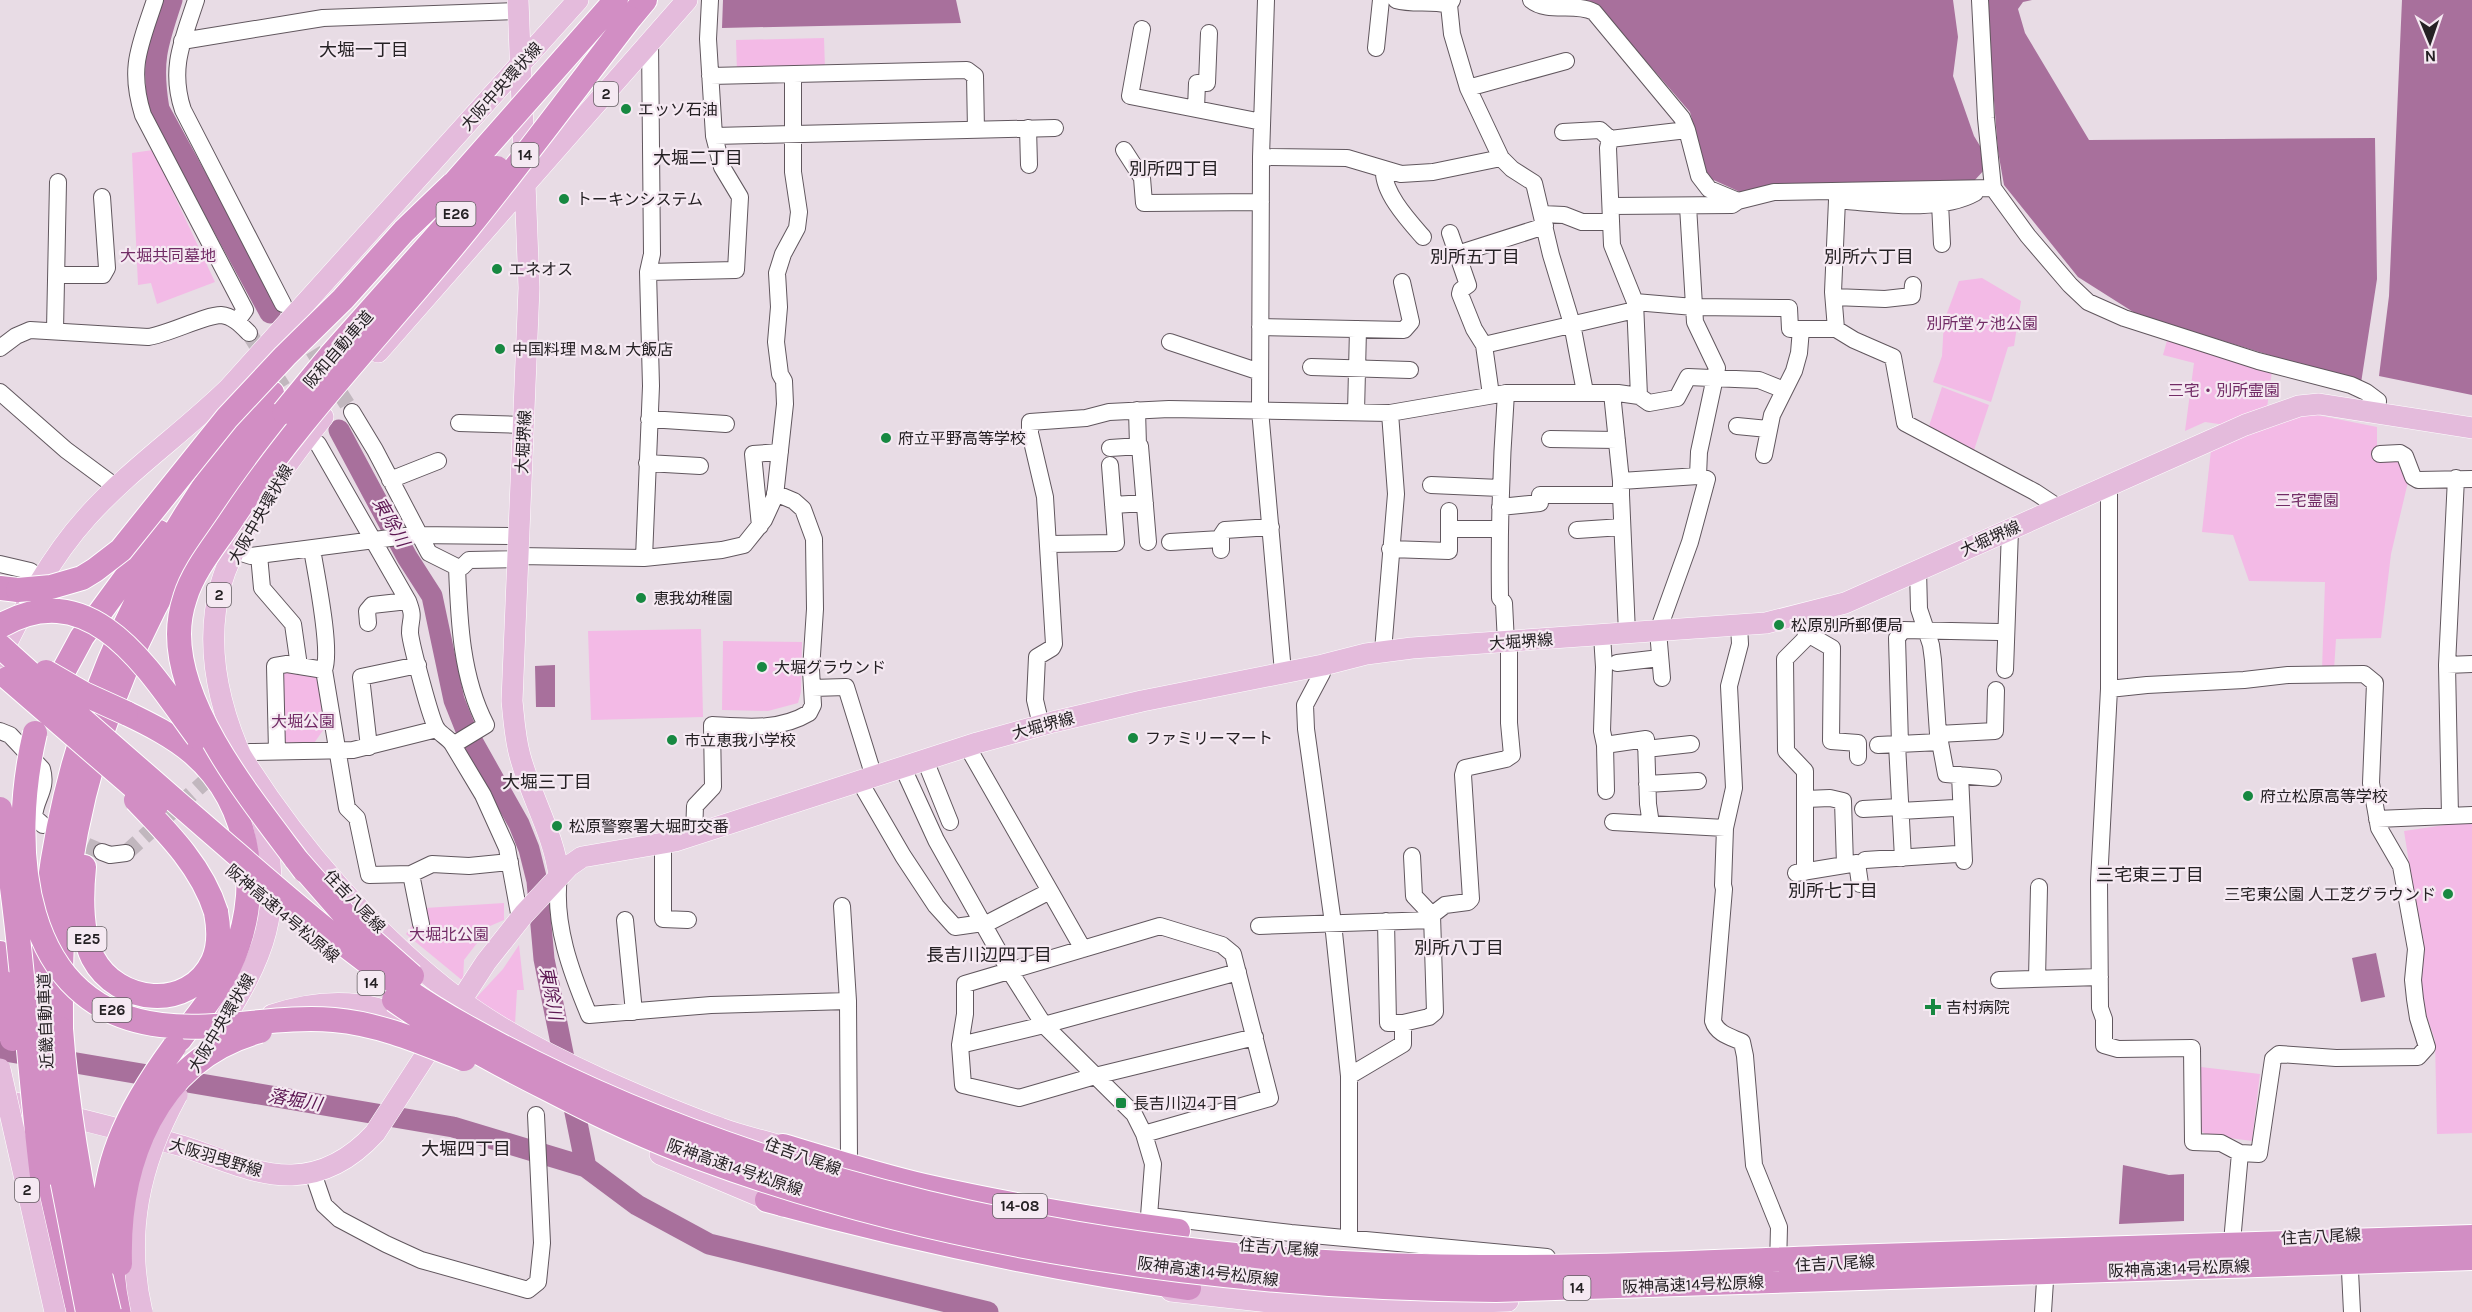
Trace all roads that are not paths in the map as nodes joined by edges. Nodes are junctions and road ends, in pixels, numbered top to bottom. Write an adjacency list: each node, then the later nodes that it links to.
1 (154, 0): 69 (street)
2 (196, 0): 17 (street)
3 (578, 0): 20 (main road, 大阪中央環状線)
4 (687, 0): 16 (main road, 大阪中央環状線 / 2)
5 (711, 0): 22 (street)
6 (1266, 0): 25 (street)
7 (1381, 0): 18 (street)
8 (1396, 0): 11 (street)
9 (1531, 0): 29 (street)
10 (1980, 0): 42 (street)
11 (1451, 2): 23 (street)
12 (518, 5): 17 (street); 20 (main road, 大堀堺線)
13 (630, 6): 40 (highway, 阪和自動車道 / E26, bridge); 84 (highway, 阪和自動車道 / E26, bridge); 222 (highway, 14, bridge)
14 (1142, 29): 24 (street)
15 (1209, 33): 24 (street)
16 (650, 40): 41 (main road, 大阪中央環状線 / 2); 56 (street)
17 (182, 41): 61 (street)
18 (1376, 48)
19 (1566, 61): 23 (street)
20 (520, 65): 41 (main road, 大堀堺線); 114 (main road, 大阪中央環状線)
21 (793, 75): 22 (street); 28 (street); 31 (street)
22 (710, 76): 32 (street)
23 (1468, 88): 36 (street)
24 (1196, 109): 25 (street)
25 (1262, 123): 35 (street)
26 (1028, 128): 27 (street); 28 (street); 37 (street)
27 (1055, 128)
28 (976, 130): 31 (street)
29 (1688, 130): 33 (street); 48 (street)
30 (1563, 132): 33 (street)
31 (794, 133): 32 (street); 103 (street)
32 (714, 136): 56 (street)
33 (1610, 139): 50 (street)
34 (1124, 150): 46 (street)
35 (1261, 157): 38 (street); 46 (street)
36 (1501, 158): 38 (street); 51 (street)
37 (1029, 165)
38 (1384, 169): 53 (street)
39 (58, 182): 57 (street)
40 (453, 184): 84 (highway, 阪和自動車道 / E26, bridge); 145 (highway, E26, bridge)
41 (524, 188): 94 (main road, 大堀堺線); 138 (main road, 大阪中央環状線 / 2)
42 (1989, 188): 44 (street); 47 (street); 90 (street)
43 (102, 197): 57 (street)
44 (1881, 197): 45 (street); 47 (street); 48 (street)
45 (1837, 200): 48 (street); 60 (street)
46 (1261, 202): 65 (street)
47 (1940, 202): 54 (street)
48 (1735, 203): 49 (street)
49 (1688, 206): 50 (street); 63 (street)
50 (1611, 214): 51 (street); 62 (street)
51 (1543, 220): 55 (street); 64 (street)
52 (1450, 233): 55 (street)
53 (1423, 237)
54 (1942, 244)
55 (1457, 254): 71 (street)
56 (648, 272): 91 (street)
57 (56, 275): 69 (street)
58 (1402, 282): 66 (street)
59 (1913, 285): 60 (street)
60 (1834, 297): 68 (street)
61 (283, 304)
62 (1635, 306): 63 (street); 64 (street); 83 (street)
63 (1694, 307): 67 (street); 77 (street)
64 (1572, 324): 71 (street); 80 (street)
65 (1260, 327): 66 (street); 76 (street)
66 (1358, 329): 74 (street)
67 (1801, 329): 68 (street); 78 (street)
68 (1836, 329): 121 (street)
69 (55, 330): 72 (street)
70 (1170, 342): 76 (street)
71 (1484, 345): 82 (street)
72 (0, 348)
73 (1311, 367): 74 (street)
74 (1357, 368): 75 (street); 88 (street)
75 (1410, 370)
76 (1260, 372): 86 (street)
77 (1716, 377): 78 (street); 83 (street); 109 (street)
78 (1784, 390): 97 (street)
79 (0, 392): 114 (street)
80 (1585, 392): 81 (street); 82 (street)
81 (1612, 393): 83 (street); 99 (street)
82 (1499, 394): 89 (street); 115 (street)
83 (1639, 396)
84 (278, 403): 100 (highway, 阪和自動車道 / E26); 178 (highway, 阪和自動車道 / E26)
85 (1137, 410): 86 (street); 102 (street); 134 (street)
86 (1260, 410): 88 (street); 124 (street)
87 (352, 412): 111 (street)
88 (1356, 412): 89 (street)
89 (1390, 413): 136 (street)
90 (2378, 414): 96 (main road, 大堀堺線); 113 (main road, 大堀堺線)
91 (649, 419): 93 (street); 107 (street)
92 (459, 423): 94 (street)
93 (726, 424)
94 (523, 425): 137 (main road, 大堀堺線)
95 (1737, 426): 97 (street)
96 (2472, 428)
97 (1768, 429): 105 (street)
98 (1550, 439): 99 (street)
99 (1617, 440): 116 (street)
100 (233, 442): 178 (highway, 阪和自動車道 / E26); 248 (highway, E26, bridge)
101 (318, 444): 131 (street)
102 (1138, 446): 118 (street); 119 (street)
103 (780, 452): 117 (street); 123 (street)
104 (2380, 454): 110 (street)
105 (1764, 455)
106 (438, 461): 111 (street)
107 (648, 463): 108 (street); 140 (street)
108 (700, 466)
109 (1698, 476): 116 (street); 151 (street)
110 (2464, 479): 165 (street)
111 (390, 480): 130 (street)
112 (1431, 485): 115 (street)
113 (2109, 486): 121 (main road, 大堀堺線); 174 (street)
114 (117, 487): 144 (main road, 大阪中央環状線)
115 (1500, 488): 120 (street)
116 (1621, 488): 120 (street); 125 (street)
117 (775, 493): 123 (street); 172 (street)
118 (1145, 503): 119 (street); 132 (street)
119 (1113, 505): 134 (street)
120 (1500, 507): 127 (street)
121 (2059, 508): 129 (main road, 大堀堺線)
122 (1449, 511): 126 (street)
123 (760, 526): 140 (street)
124 (1271, 527): 133 (street); 170 (street)
125 (1622, 527): 128 (street); 154 (street)
126 (1449, 529): 127 (street); 136 (street)
127 (1499, 529): 157 (street)
128 (1577, 530)
129 (2010, 530): 143 (main road, 大堀堺線); 169 (street)
130 (416, 535): 131 (street); 137 (street); 142 (street)
131 (375, 541): 135 (street); 146 (street)
132 (1148, 542)
133 (1170, 542)
134 (1049, 544): 175 (street)
135 (312, 549): 139 (street); 168 (street)
136 (1390, 549): 159 (street)
137 (518, 550): 140 (street); 142 (street); 224 (main road, 大堀堺線)
138 (235, 551): 139 (street); 190 (main road, 大阪中央環状線 / 2)
139 (259, 555): 166 (street)
140 (644, 558)
141 (0, 564): 144 (street)
142 (458, 567): 182 (street)
143 (1918, 570): 148 (main road, 大堀堺線); 152 (street)
144 (42, 579): 167 (main road, 大阪中央環状線)
145 (0, 588)
146 (408, 601): 147 (street); 163 (street)
147 (368, 623)
148 (1805, 623): 149 (main road, 大堀堺線); 191 (street); 200 (street)
149 (1739, 625): 151 (main road, 大堀堺線); 212 (street)
150 (0, 626): 222 (highway, 14, bridge)
151 (1658, 631): 154 (main road, 大堀堺線); 160 (street)
152 (1927, 632): 153 (street); 179 (street); 181 (street)
153 (1999, 632)
154 (1627, 633): 155 (main road, 大堀堺線)
155 (1602, 635): 157 (main road, 大堀堺線); 183 (street)
156 (0, 639): 178 (highway, bridge)
157 (1507, 643): 159 (main road, 大堀堺線); 230 (street)
158 (0, 646): 178 (highway, bridge)
159 (1383, 651): 164 (main road, 大堀堺線)
160 (1660, 658): 161 (street); 171 (street)
161 (1617, 663)
162 (2472, 664): 165 (street)
163 (418, 665): 176 (street); 186 (street)
164 (1323, 665): 170 (main road, 大堀堺線); 234 (street)
165 (2446, 665): 206 (street)
166 (299, 666): 168 (street); 189 (street)
167 (3, 669): 178 (highway, bridge); 178 (highway, E25, bridge)
168 (324, 670): 188 (street)
169 (2005, 670)
170 (1283, 672): 175 (main road, 大堀堺線)
171 (1662, 678)
172 (812, 688): 196 (street); 213 (street)
173 (1996, 690): 179 (street)
174 (2109, 690): 207 (street); 242 (street)
175 (1041, 725): 185 (main road, 大堀堺線)
176 (437, 729): 182 (street); 186 (street)
177 (0, 731): 211 (street)
178 (99, 731): 251 (highway, 近畿自動車道 / E26); 255 (highway, 阪神高速14号松原線 / 14, bridge); 262 (highway, 阪神高速14号松原線 / 14, bridge); 287 (highway, bridge)
179 (1939, 738): 181 (street); 194 (street)
180 (1691, 744): 187 (street)
181 (1898, 744): 184 (street); 204 (street)
182 (453, 745): 220 (street)
183 (1605, 745): 187 (street); 199 (street)
184 (1878, 745)
185 (968, 746): 192 (main road, 大堀堺線); 227 (street)
186 (369, 747): 188 (street)
187 (1646, 749): 198 (street)
188 (337, 750): 189 (street); 223 (street)
189 (277, 751): 190 (street)
190 (235, 756): 246 (main road, 住吉八尾線); 259 (main road, 大阪中央環状線 / 2)
191 (1858, 757)
192 (925, 760): 193 (main road, 大堀堺線); 208 (street)
193 (903, 768): 196 (main road, 大堀堺線); 236 (street)
194 (1960, 775): 195 (street); 218 (street)
195 (1993, 778)
196 (867, 780): 213 (main road, 大堀堺線); 236 (street)
197 (1698, 781): 198 (street)
198 (1647, 784): 210 (street)
199 (1606, 791)
200 (1806, 799): 221 (street); 221 (street)
201 (1955, 808): 204 (street)
202 (0, 809): 268 (highway, bridge)
203 (1863, 809): 204 (street)
204 (1900, 809): 218 (street)
205 (2472, 815): 206 (street)
206 (2450, 816): 207 (street)
207 (2377, 819): 265 (street)
208 (950, 822)
209 (1612, 822): 210 (street)
210 (1651, 824): 212 (street)
211 (43, 825)
212 (1725, 828): 276 (street)
213 (694, 835): 214 (main road, 大堀堺線)
214 (663, 843): 224 (main road, 大堀堺線); 232 (street)
215 (102, 852): 216 (street)
216 (126, 853)
217 (1412, 856): 230 (street)
218 (1903, 858): 219 (street)
219 (1864, 860)
220 (510, 862): 223 (street); 229 (street)
221 (1845, 866): 225 (street)
222 (305, 871): 255 (highway, 14, bridge)
223 (411, 874): 235 (street)
224 (556, 880): 229 (main road, 大堀堺線); 247 (street)
225 (1860, 884)
226 (2039, 887): 243 (street)
227 (1050, 891): 236 (street); 238 (street)
228 (842, 906): 245 (street)
229 (522, 916): 246 (main road, 大堀堺線)
230 (1432, 917): 233 (street); 249 (street)
231 (625, 920): 247 (street)
232 (688, 920)
233 (1386, 921): 234 (street); 249 (street)
234 (1333, 923): 237 (street); 258 (street)
235 (421, 924)
236 (983, 924): 240 (street)
237 (1259, 926)
238 (1083, 949): 240 (street); 241 (street)
239 (0, 953): 268 (highway, bridge)
240 (1009, 970): 250 (street); 254 (street)
241 (1238, 972): 250 (street); 252 (street)
242 (2100, 977): 243 (street); 265 (street)
243 (2037, 979): 244 (street)
244 (1999, 980)
245 (848, 1000): 247 (street); 266 (street)
246 (461, 1001): 253 (main road, 大阪羽曳野線); 255 (main road, 住吉八尾線)
247 (634, 1012)
248 (331, 1020): 262 (highway, E26, bridge); 288 (highway, E26, bridge)
249 (1403, 1023): 258 (street)
250 (1044, 1025): 254 (street); 257 (street)
251 (52, 1029): 285 (highway, 近畿自動車道 / E26, bridge); 286 (highway, 近畿自動車道 / E26, bridge)
252 (1254, 1037): 257 (street); 263 (street)
253 (438, 1038): 259 (main road, 住吉八尾線); 261 (main road, 住吉八尾線); 267 (main road, 大阪羽曳野線)
254 (960, 1045): 257 (street)
255 (529, 1051): 264 (main road, 住吉八尾線); 280 (highway, 阪神高速14号松原線 / 14, bridge)
256 (0, 1069): 283 (main road, 2, bridge)
257 (1095, 1076): 263 (street)
258 (1349, 1076): 274 (street)
259 (188, 1077): 289 (main road, 大阪中央環状線 / 2, bridge)
260 (0, 1099): 267 (main road, 大阪羽曳野線)
261 (544, 1108): 267 (street); 269 (main road, 住吉八尾線)
262 (585, 1108): 280 (highway, 阪神高速14号松原線 / 14, bridge)
263 (1144, 1134): 270 (street)
264 (783, 1146): 266 (highway, 14-08); 274 (main road, 住吉八尾線)
265 (2240, 1152): 273 (street)
266 (857, 1163): 270 (street); 280 (highway, 14-08, bridge)
267 (313, 1173)
268 (42, 1176): 284 (highway)
269 (767, 1200): 280 (highway, bridge); 282 (main road, 住吉八尾線)
270 (1149, 1216): 274 (street)
271 (2472, 1229): 273 (main road, 住吉八尾線)
272 (2472, 1237): 280 (highway, 阪神高速14号松原線 / 14, bridge)
273 (2231, 1240): 276 (main road, 住吉八尾線); 279 (street)
274 (1349, 1245): 276 (main road, 住吉八尾線); 282 (main road)
275 (2472, 1258): 280 (highway, 阪神高速14号松原線 / 14, bridge)
276 (1778, 1266)
277 (2472, 1268): 278 (main road, 住吉八尾線)
278 (2350, 1271): 279 (main road, 住吉八尾線); 291 (street)
279 (2232, 1274): 281 (main road, 住吉八尾線)
280 (1415, 1278)
281 (2045, 1281): 282 (main road, 住吉八尾線); 290 (street)
282 (1340, 1307)
283 (55, 1312)
284 (79, 1312)
285 (88, 1312)
286 (109, 1312)
287 (120, 1312)
288 (127, 1312)
289 (142, 1312)
290 (2043, 1312)
291 (2352, 1312)

